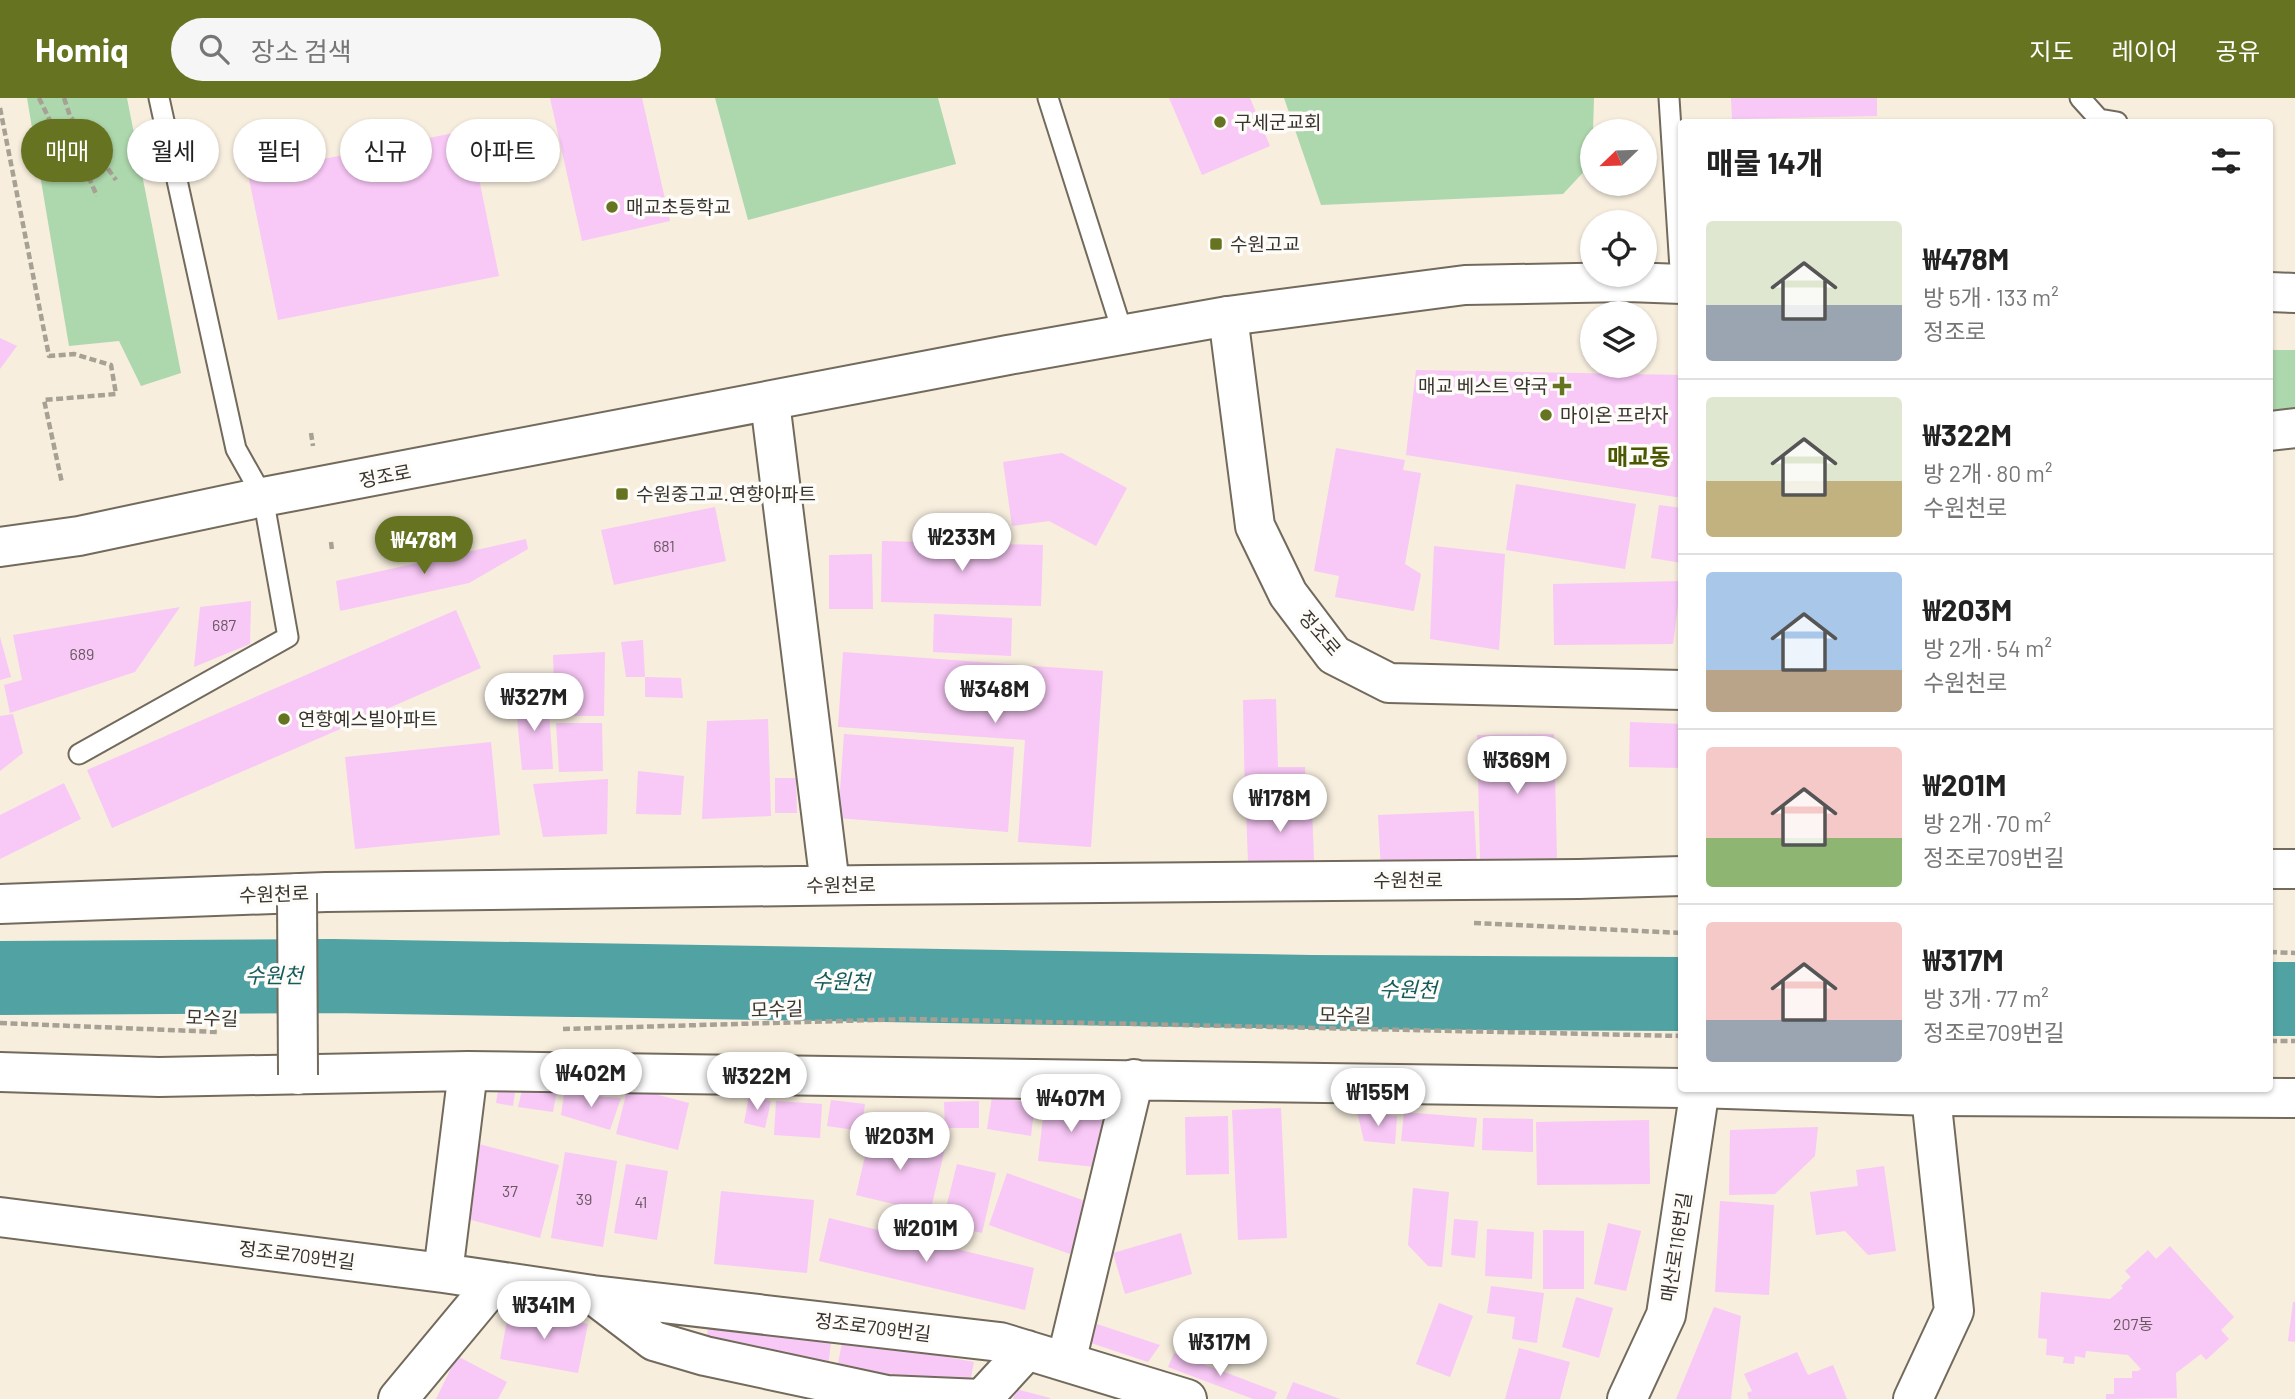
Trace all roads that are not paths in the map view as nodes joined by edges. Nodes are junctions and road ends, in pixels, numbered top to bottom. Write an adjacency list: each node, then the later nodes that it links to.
1 (159, 98): 15 (lane)
2 (1048, 98): 11 (lane)
3 (1669, 98): 6 (lane)
4 (2080, 98): 5 (lane)
5 (2099, 119)
6 (1678, 238)
7 (1678, 284): 10 (street, 정조로)
8 (2273, 292): 9 (street)
9 (2295, 293)
10 (1227, 316): 11 (street, 정조로); 17 (street, 정조로)
11 (1124, 334): 12 (street, 정조로)
12 (770, 402): 15 (street, 정조로); 22 (street)
13 (2295, 428): 14 (street)
14 (2273, 431)
15 (263, 497): 16 (street, 정조로); 18 (lane)
16 (0, 547)
17 (1678, 690)
18 (79, 754)
19 (2273, 869): 20 (street)
20 (2295, 869)
21 (1678, 876): 22 (street, 수원천로)
22 (830, 886): 23 (street, 수원천로)
23 (296, 893): 24 (street, 수원천로); 27 (street, bridge)
24 (0, 904)
25 (468, 1071): 27 (street); 28 (street); 35 (street)
26 (0, 1072): 27 (street)
27 (298, 1075)
28 (1134, 1079): 29 (street); 39 (street)
29 (1678, 1088)
30 (1697, 1092): 43 (street, 매산로116번길)
31 (1814, 1092): 32 (street)
32 (1931, 1096): 33 (street); 44 (street)
33 (2295, 1098)
34 (0, 1217): 35 (street, 정조로709번길)
35 (443, 1273): 36 (street, 정조로709번길)
36 (496, 1280): 37 (street, 정조로709번길); 40 (street)
37 (593, 1294): 38 (street, 정조로709번길); 41 (street, 정조로709번길)
38 (1027, 1350): 39 (street, 정조로709번길); 41 (street, 정조로709번길)
39 (1066, 1362): 42 (street, 정조로709번길)
40 (398, 1399)
41 (981, 1399)
42 (1187, 1399)
43 (1627, 1399)
44 (1913, 1399)

